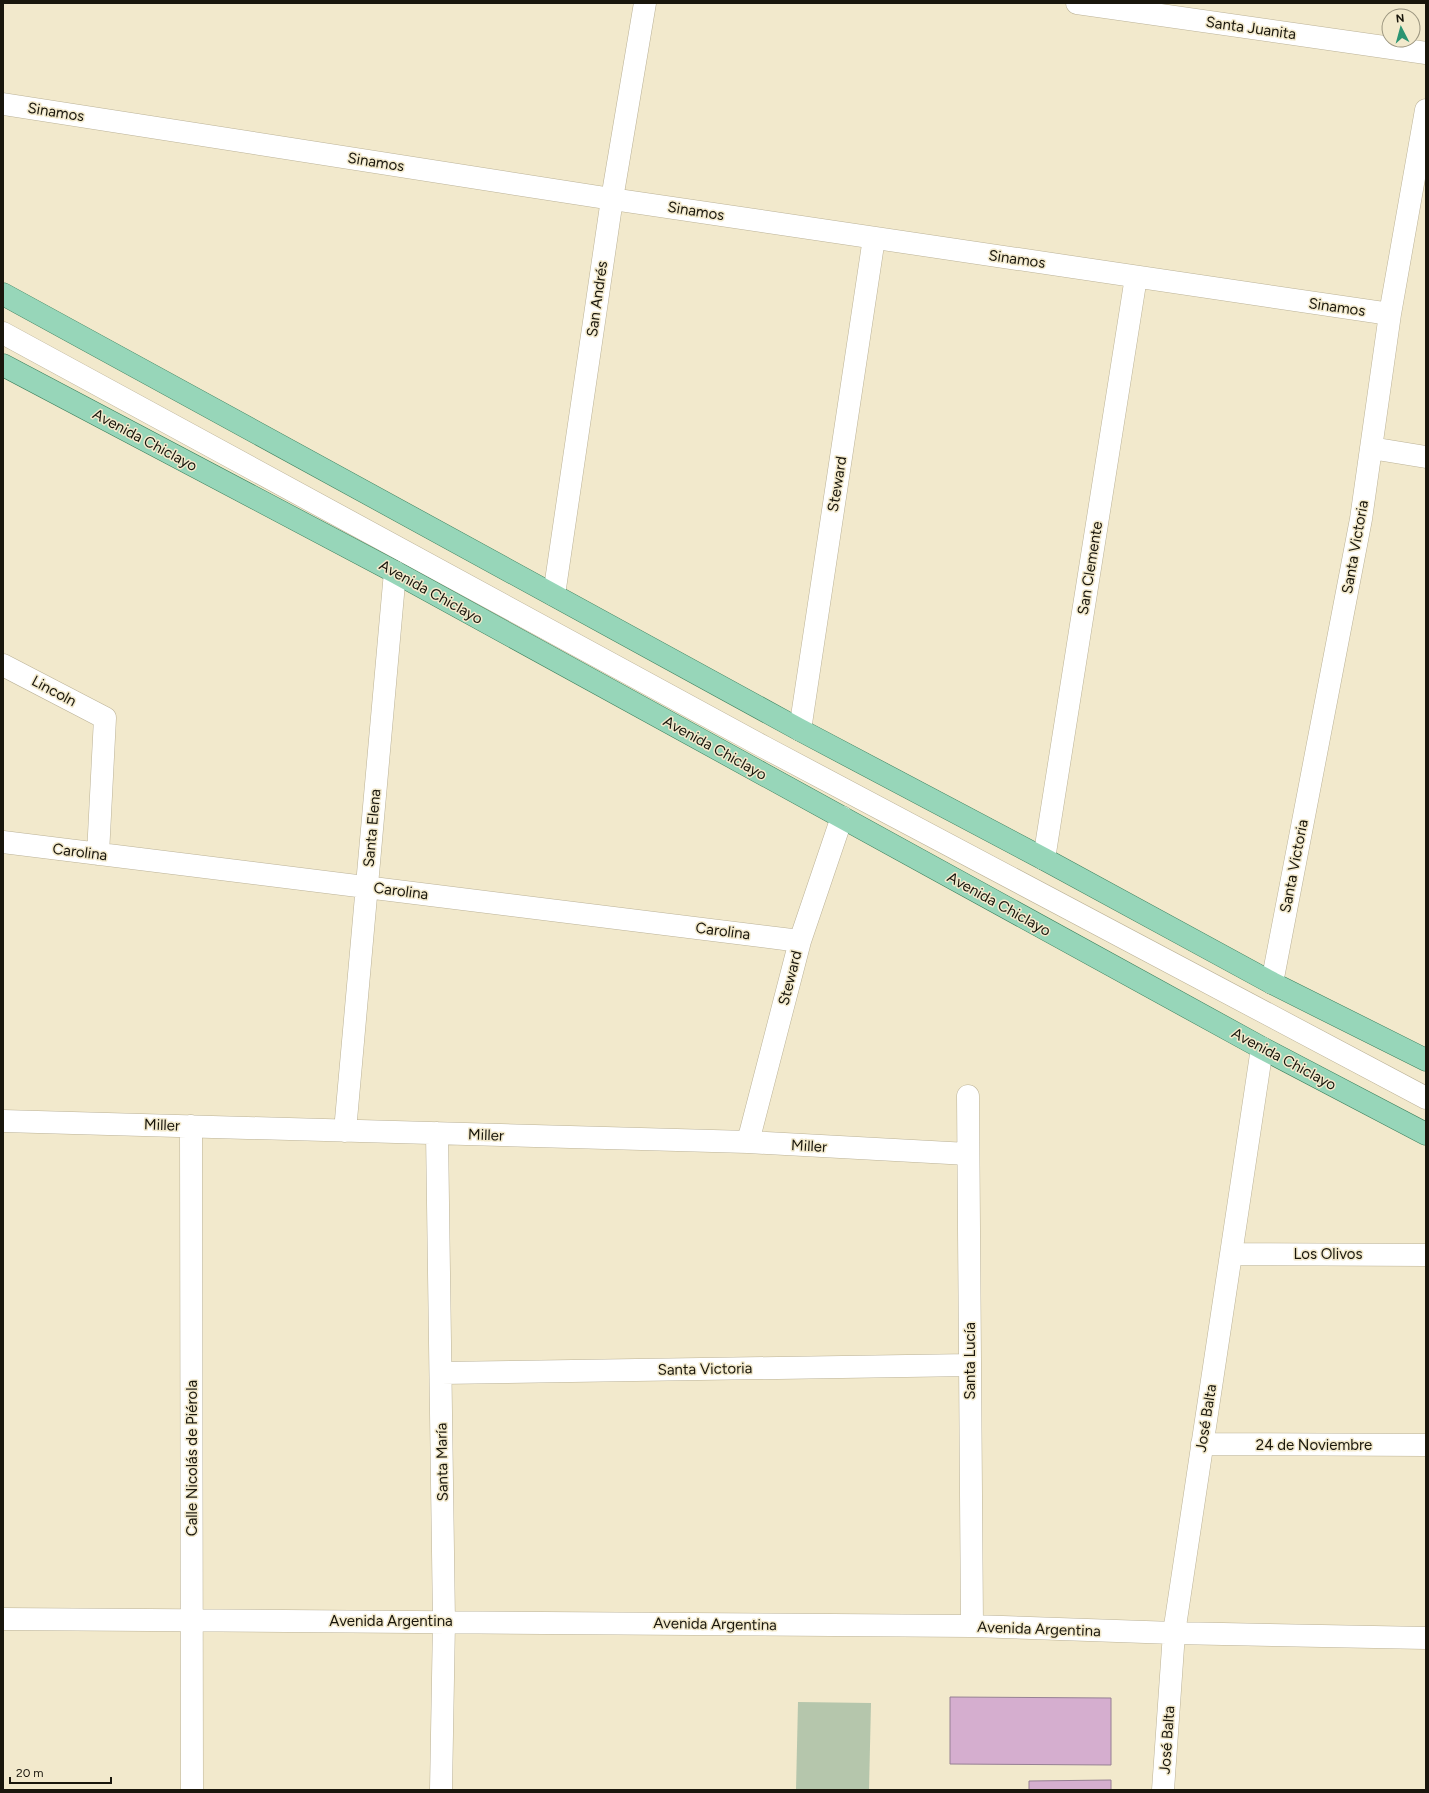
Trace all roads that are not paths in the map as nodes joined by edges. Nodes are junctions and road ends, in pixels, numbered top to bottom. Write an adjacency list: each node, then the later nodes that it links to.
1 (645, 3): 7 (street, San Andrés)
2 (1077, 3): 3 (street, Santa Juanita)
3 (1174, 10): 4 (street, Santa Juanita)
4 (1426, 53)
5 (3, 104): 7 (street, Sinamos)
6 (1426, 110): 11 (street, Santa Victoria)
7 (612, 199): 8 (street, Sinamos); 17 (street, San Andrés)
8 (874, 238): 9 (street, Sinamos); 19 (street, Steward)
9 (1136, 277): 11 (street, Sinamos); 23 (street, San Clemente)
10 (3, 294): 17 (main road)
11 (1390, 314): 14 (street, Santa Victoria)
12 (3, 333): 30 (street, Avenida Chiclayo)
13 (3, 364): 16 (main road, Avenida Chiclayo)
14 (1371, 448): 15 (street); 26 (street, Santa Victoria)
15 (1426, 457)
16 (395, 572): 20 (main road, Avenida Chiclayo); 24 (street, Santa Elena)
17 (554, 595): 19 (main road)
18 (3, 665): 22 (street, Lincoln)
19 (800, 730): 23 (main road)
20 (842, 818): 25 (street, Steward); 27 (main road, Avenida Chiclayo)
21 (3, 842): 22 (street, Carolina)
22 (98, 854): 24 (street, Carolina)
23 (1044, 859): 26 (main road)
24 (366, 887): 25 (street, Carolina); 33 (street, Santa Elena)
25 (800, 941): 36 (street, Steward)
26 (1272, 983): 28 (main road)
27 (1262, 1048): 35 (main road, Avenida Chiclayo); 38 (street, José Balta)
28 (1426, 1060)
29 (968, 1096): 37 (street, Santa Lucía)
30 (1426, 1098)
31 (3, 1121): 32 (street, Miller)
32 (191, 1126): 33 (street, Miller); 45 (street, Calle Nicolás de Piérola)
33 (345, 1131): 34 (street, Miller)
34 (438, 1133): 36 (street, Miller); 41 (street, Santa María)
35 (1426, 1134)
36 (748, 1142): 37 (street, Miller)
37 (968, 1154): 40 (street, Santa Lucía)
38 (1231, 1254): 39 (street, Los Olivos); 42 (street, José Balta)
39 (1426, 1255)
40 (970, 1365): 41 (street, Santa Victoria); 47 (street, Santa Lucía)
41 (441, 1373): 46 (street, Santa María)
42 (1202, 1444): 43 (street, 24 de Noviembre); 48 (street, José Balta)
43 (1426, 1445)
44 (3, 1620): 45 (street, Avenida Argentina)
45 (192, 1620): 46 (street, Avenida Argentina); 50 (street, Calle Nicolás de Piérola)
46 (444, 1622): 47 (street, Avenida Argentina); 51 (street, Santa María)
47 (972, 1626): 48 (street, Avenida Argentina)
48 (1174, 1633): 49 (street, Avenida Argentina); 52 (street, José Balta)
49 (1426, 1638)
50 (192, 1790)
51 (441, 1790)
52 (1163, 1790)

